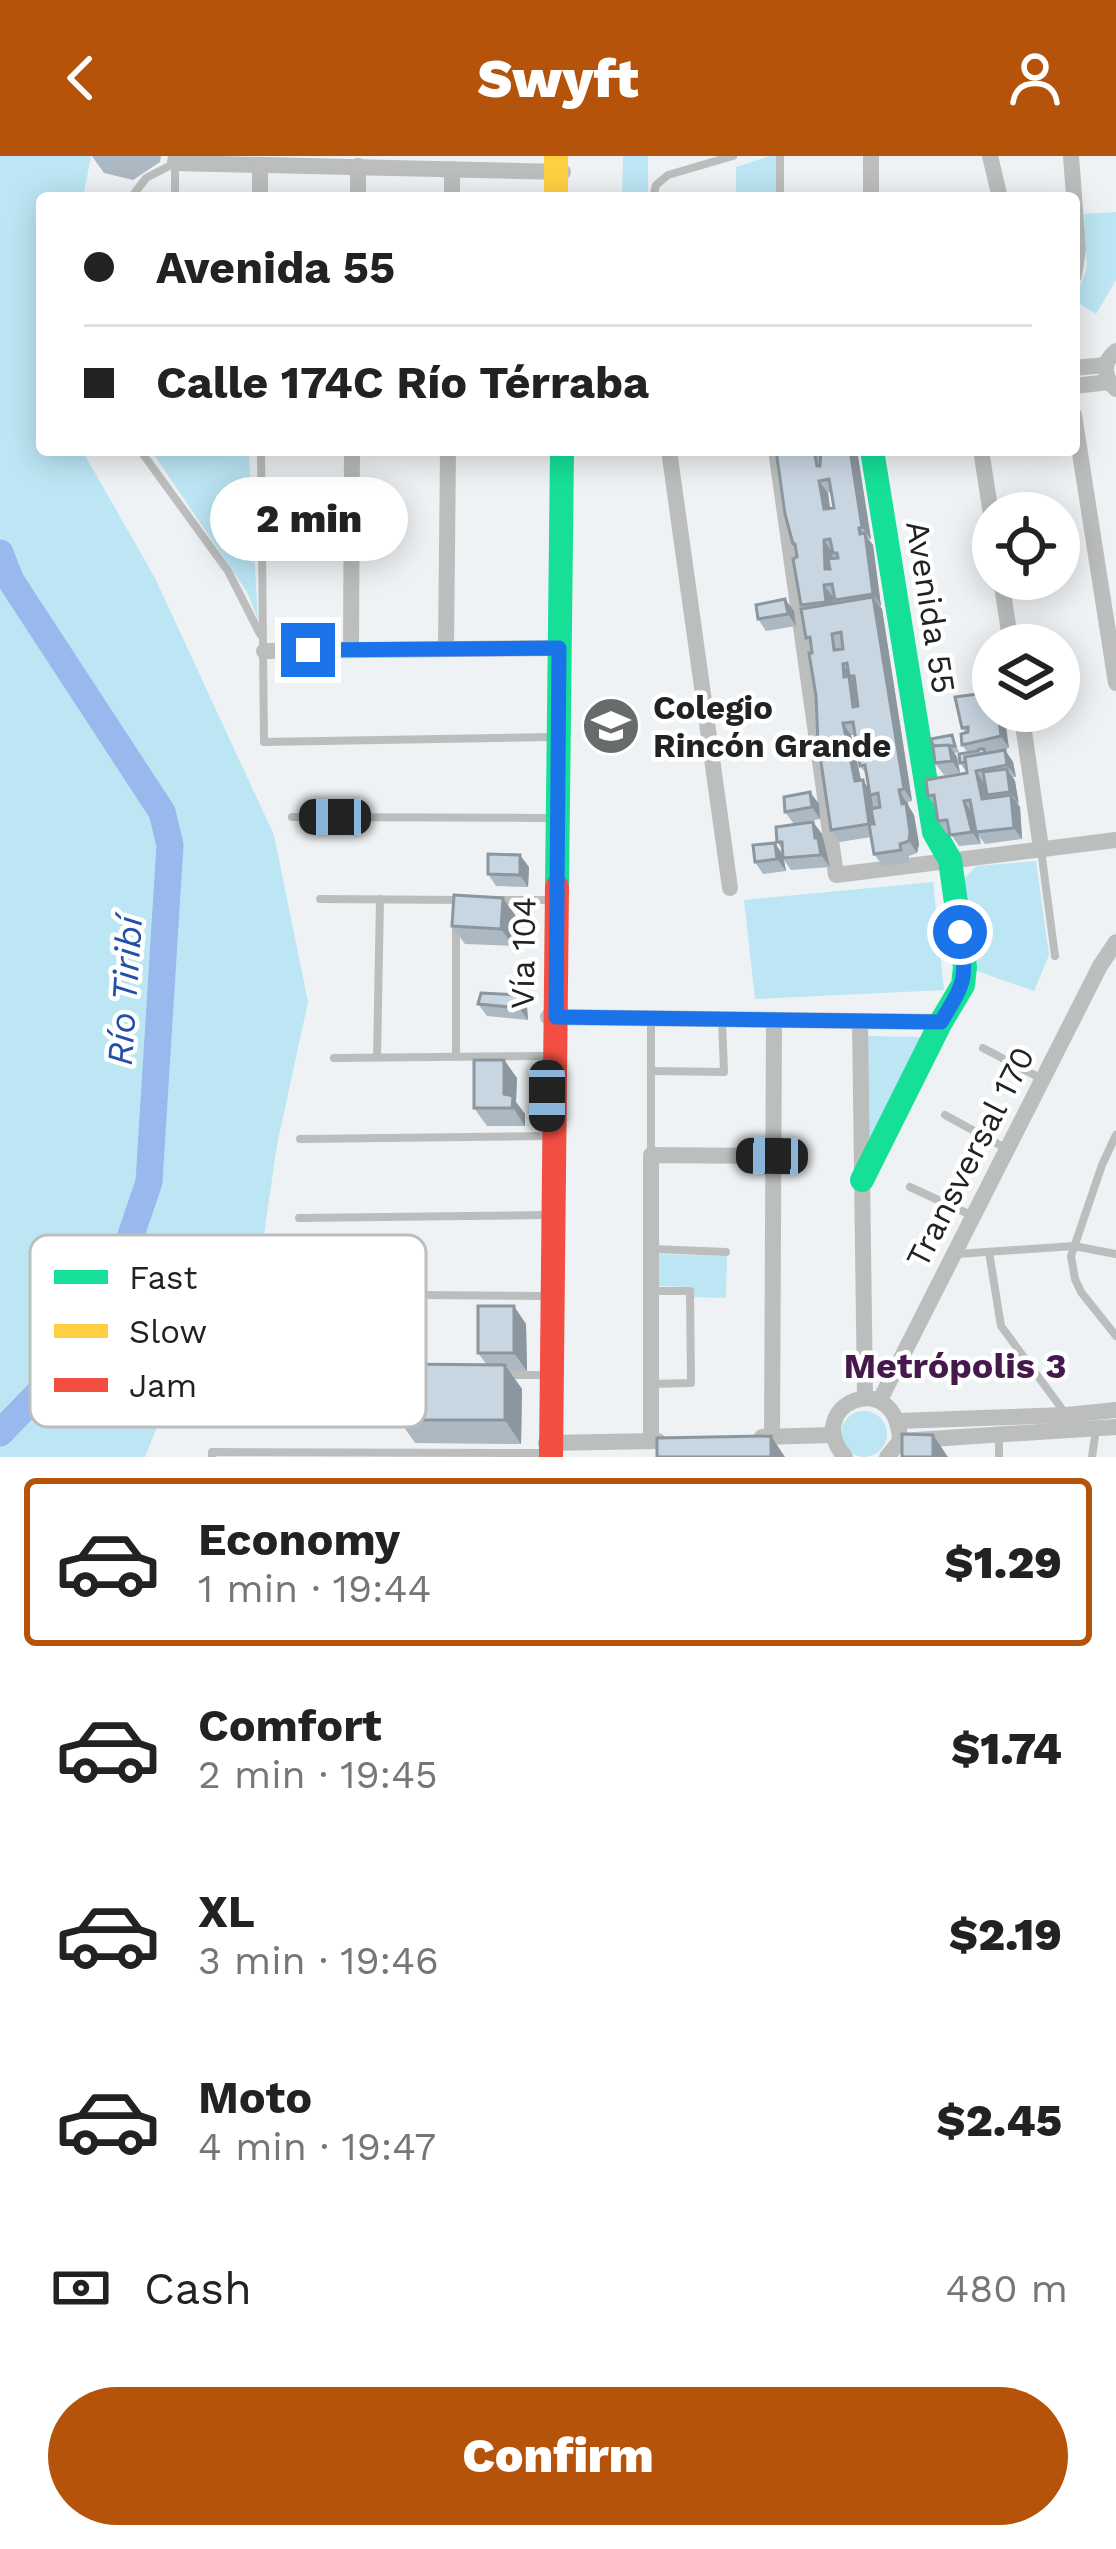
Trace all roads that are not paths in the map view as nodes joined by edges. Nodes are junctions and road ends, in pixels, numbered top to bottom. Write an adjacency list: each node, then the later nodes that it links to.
1 (733, 156): 17 (lane)
2 (780, 156): 18 (lane)
3 (872, 156): 19 (street)
4 (990, 156): 20 (street)
5 (1071, 156): 21 (street)
6 (176, 159): 10 (street); 13 (lane); 14 (lane)
7 (315, 160): 10 (street); 12 (street)
8 (390, 161): 11 (street); 12 (street)
9 (560, 164): 11 (street)
10 (260, 165): 15 (street)
11 (460, 165)
12 (358, 166): 16 (street)
13 (136, 192)
14 (175, 192)
15 (260, 192)
16 (358, 192)
17 (654, 192)
18 (781, 192)
19 (871, 192)
20 (999, 192)
21 (1074, 192)
22 (1080, 369): 23 (street)
23 (1112, 372): 24 (street)
24 (1080, 384)
25 (1080, 454): 40 (street)
26 (144, 456): 39 (lane)
27 (261, 456): 39 (lane)
28 (352, 456): 38 (street)
29 (448, 456): 36 (street)
30 (558, 456): 37 (main road, Vía 104)
31 (671, 456): 48 (street)
32 (777, 456): 47 (street)
33 (873, 456): 47 (main road, Avenida 55)
34 (982, 456): 35 (street)
35 (988, 492)
36 (446, 648): 37 (street); 38 (street)
37 (555, 648): 42 (main road, Vía 104); 56 (main road, Vía 104)
38 (351, 649): 39 (street)
39 (264, 651): 42 (lane)
40 (1116, 683)
41 (1024, 732): 46 (street)
42 (550, 737): 44 (main road, Vía 104)
43 (292, 817): 44 (lane)
44 (550, 818): 52 (main road, Vía 104)
45 (1116, 840): 46 (street)
46 (1041, 848): 47 (street); 54 (lane)
47 (950, 860): 61 (main road, Avenida 55)
48 (730, 888)
49 (380, 898): 50 (lane); 51 (lane); 66 (lane)
50 (320, 899)
51 (456, 899): 52 (lane); 64 (lane)
52 (549, 900): 56 (main road, Vía 104)
53 (1116, 942): 55 (street, Transversal 170)
54 (1055, 956)
55 (1108, 970): 68 (street, Transversal 170)
56 (552, 1017): 57 (street); 63 (main road, Vía 104); 106 (main road, Vía 104)
57 (651, 1019): 58 (street); 67 (lane)
58 (722, 1019): 59 (street); 67 (lane)
59 (774, 1021): 60 (street); 75 (street)
60 (860, 1021): 61 (street); 76 (street)
61 (941, 1022): 76 (main road)
62 (983, 1048): 68 (lane)
63 (548, 1056): 64 (lane); 70 (main road, Vía 104)
64 (456, 1057): 66 (lane)
65 (334, 1058): 66 (lane)
66 (377, 1058)
67 (652, 1070): 74 (lane)
68 (1043, 1080): 73 (street, Transversal 170)
69 (945, 1115): 73 (lane)
70 (547, 1136): 72 (lane); 78 (main road, Vía 104)
71 (1116, 1136): 81 (lane)
72 (300, 1139)
73 (1008, 1149): 79 (street, Transversal 170)
74 (651, 1155): 75 (street); 82 (street)
75 (772, 1156): 103 (street)
76 (862, 1180): 94 (street)
77 (910, 1187): 79 (lane)
78 (546, 1216): 80 (lane); 89 (main road, Vía 104)
79 (974, 1217): 86 (street, Transversal 170)
80 (299, 1218)
81 (1073, 1246): 84 (lane); 85 (lane); 90 (lane)
82 (652, 1249): 83 (lane); 87 (street)
83 (726, 1252)
84 (989, 1252): 86 (lane); 96 (lane)
85 (1116, 1254)
86 (956, 1255): 94 (street, Transversal 170)
87 (651, 1291): 93 (street); 93 (lane)
88 (426, 1295): 89 (lane)
89 (545, 1296): 92 (main road, Vía 104)
90 (1116, 1336)
91 (497, 1375): 92 (lane)
92 (545, 1375): 106 (main road, Vía 104)
93 (649, 1384): 105 (street)
94 (872, 1399): 99 (street); 101 (street, Transversal 170)
95 (1116, 1410): 96 (street)
96 (1066, 1415): 99 (street)
97 (1116, 1427): 98 (street)
98 (1096, 1429): 100 (street); 111 (lane)
99 (900, 1431): 100 (street); 109 (street)
100 (999, 1434): 110 (lane)
101 (832, 1436): 103 (street); 108 (street)
102 (748, 1437): 103 (street)
103 (772, 1437)
104 (679, 1440): 105 (street)
105 (654, 1446): 106 (street)
106 (548, 1451): 107 (lane)
107 (212, 1454)
108 (845, 1457)
109 (887, 1457)
110 (999, 1457)
111 (1091, 1457)

